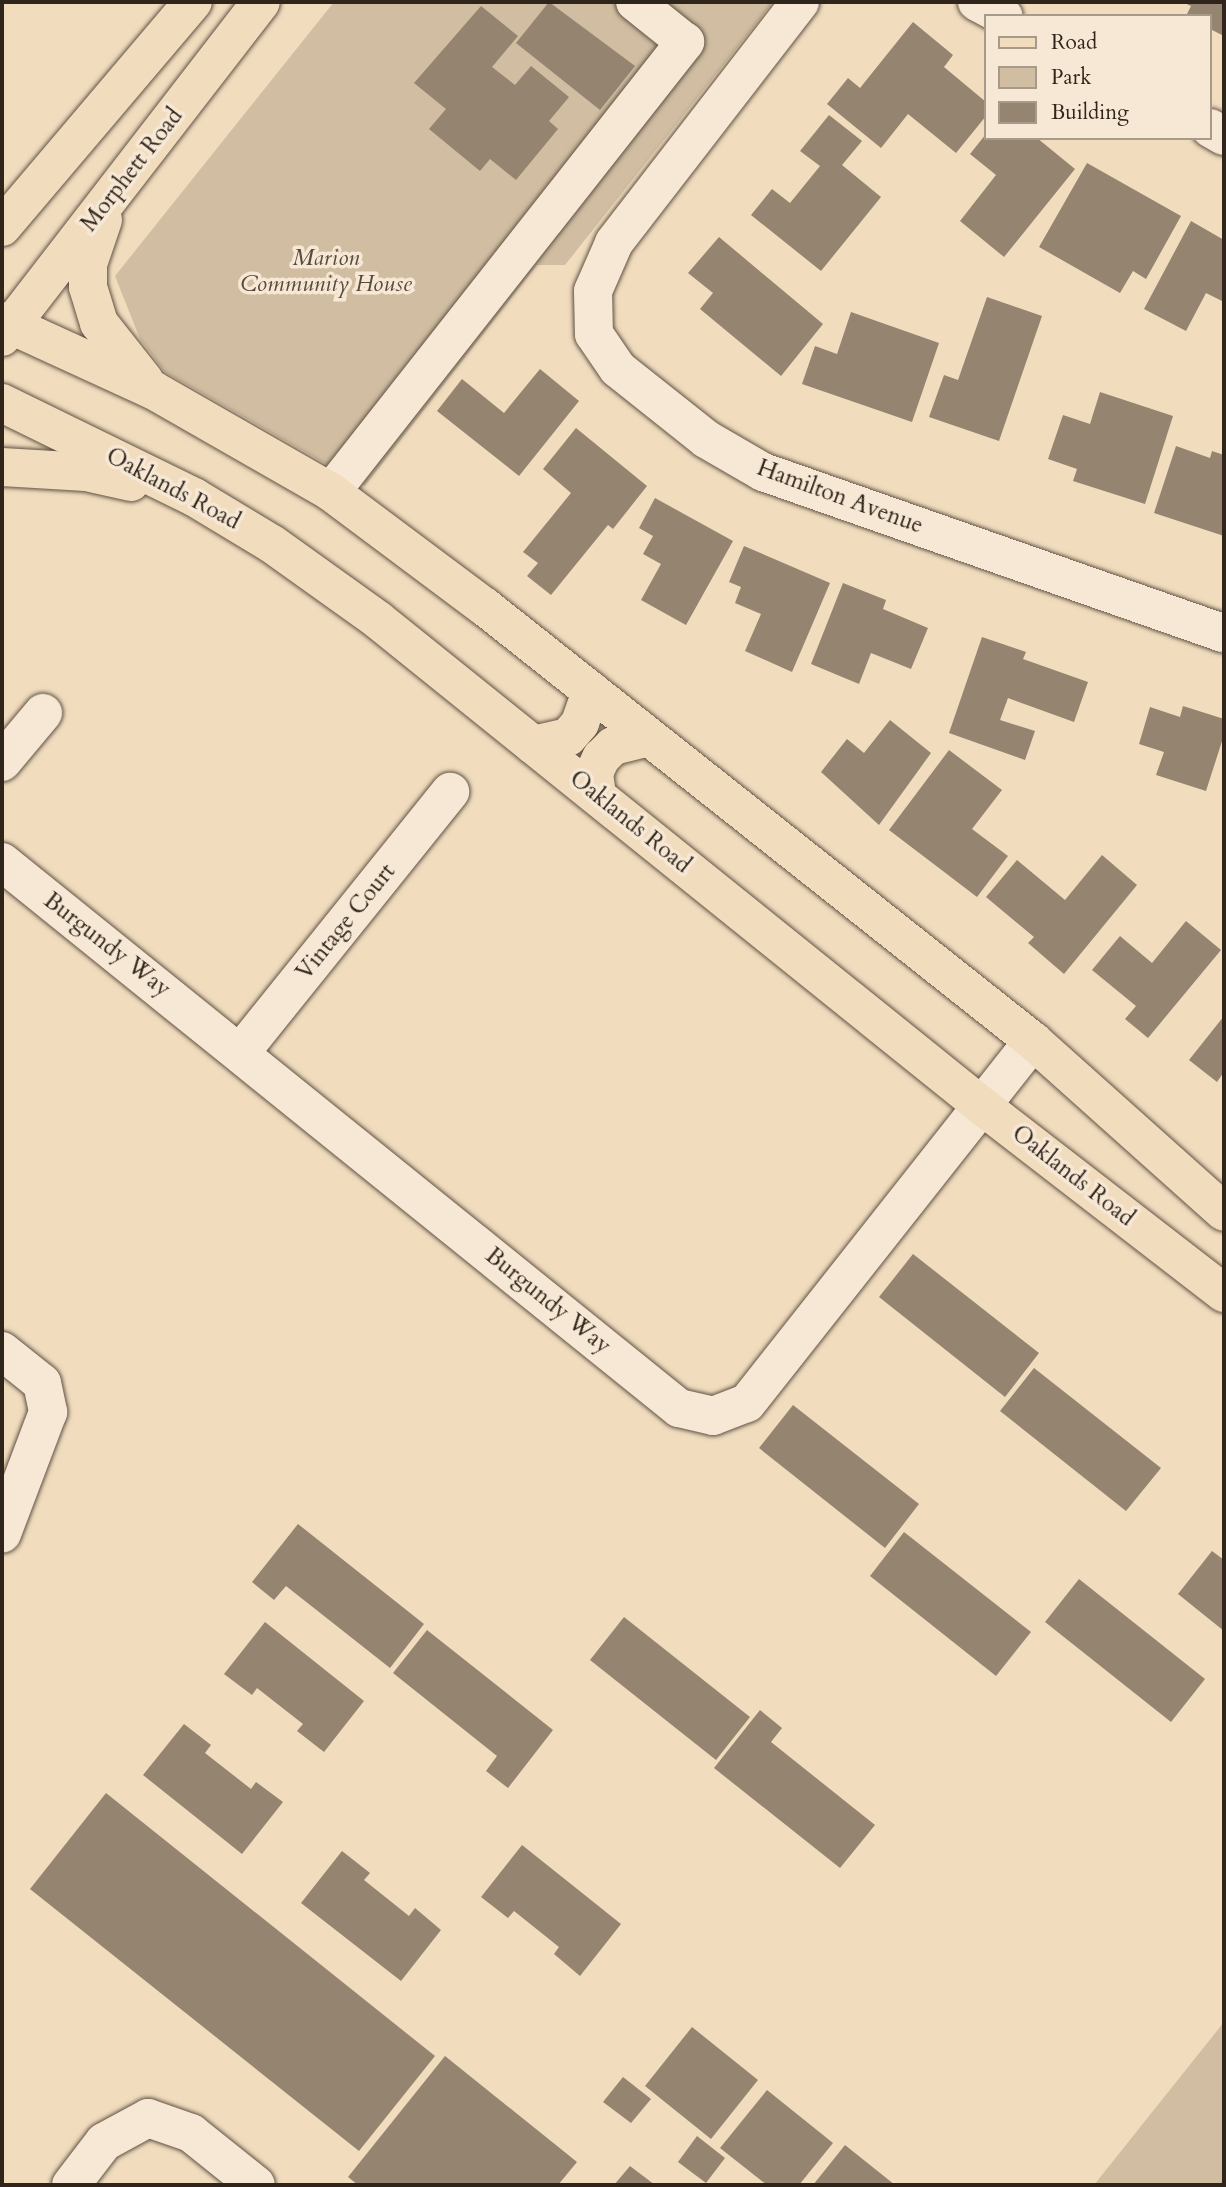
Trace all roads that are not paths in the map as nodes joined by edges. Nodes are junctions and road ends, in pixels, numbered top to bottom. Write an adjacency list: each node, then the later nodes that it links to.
1 (193, 2): 8 (main road)
2 (261, 2): 7 (main road, Morphett Road)
3 (635, 2): 13 (street)
4 (800, 2): 15 (street, Hamilton Avenue)
5 (977, 2): 6 (street)
6 (999, 14)
7 (111, 198): 9 (main road, Morphett Road); 10 (main road)
8 (6, 219)
9 (5, 328): 10 (main road)
10 (153, 390): 13 (main road)
11 (2, 403): 14 (main road, Oaklands Road)
12 (2, 467): 14 (main road)
13 (331, 492): 16 (main road)
14 (194, 497): 19 (main road, Oaklands Road)
15 (1224, 633)
16 (591, 691): 18 (main road); 19 (main road)
17 (43, 713): 20 (street)
18 (648, 737): 22 (main road); 24 (main road)
19 (533, 745): 22 (main road, Oaklands Road)
20 (2, 762)
21 (450, 792): 25 (street, Vintage Court)
22 (597, 795): 26 (main road, Oaklands Road)
23 (2, 862): 25 (street, Burgundy Way)
24 (1033, 1041): 26 (street, Burgundy Way); 27 (main road)
25 (241, 1052): 26 (street, Burgundy Way)
26 (982, 1106): 28 (main road, Oaklands Road)
27 (1224, 1212)
28 (1224, 1293)
29 (2, 1351): 30 (street)
30 (2, 1534)
31 (71, 2185): 32 (street)
32 (256, 2185)

